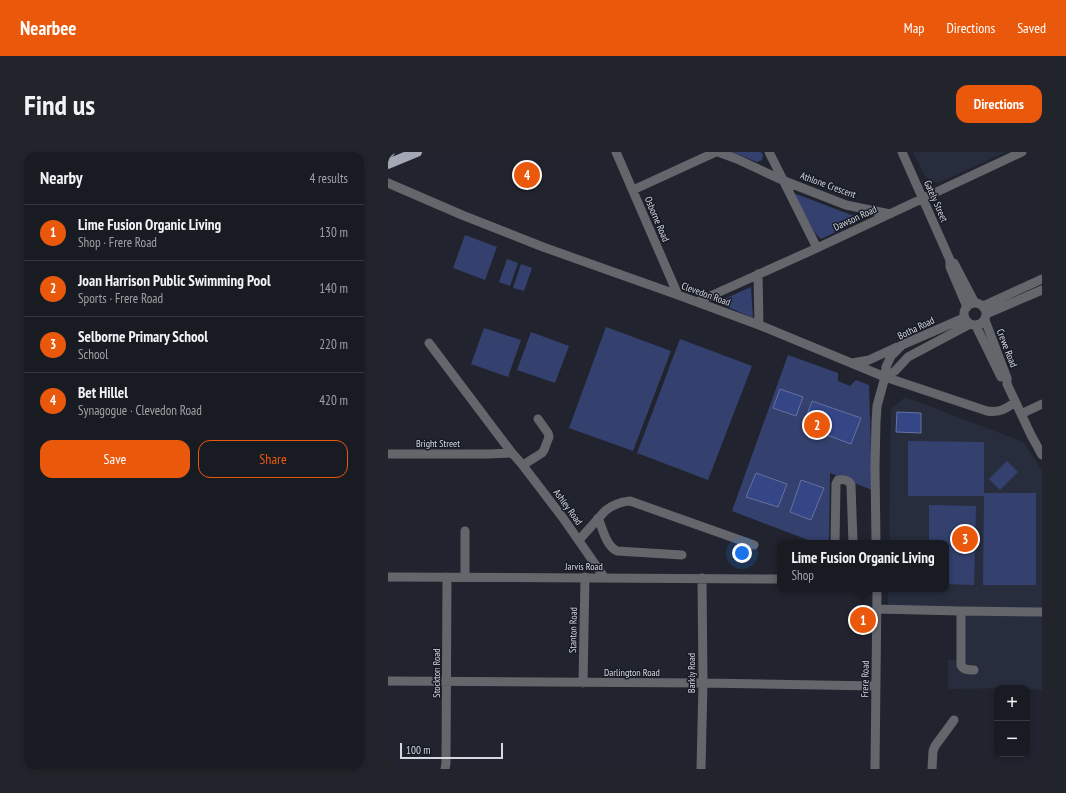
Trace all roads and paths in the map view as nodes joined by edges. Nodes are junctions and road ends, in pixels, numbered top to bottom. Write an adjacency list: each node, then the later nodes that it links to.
1 (417, 152): 7 (main road)
2 (616, 152): 10 (street, Osborne Road)
3 (717, 152): 8 (street); 10 (street)
4 (769, 152): 8 (street, Athlone Crescent)
5 (902, 152): 11 (street, Gately Street)
6 (1022, 152): 11 (street, Dawson Road)
7 (388, 164)
8 (782, 180): 12 (street, Athlone Crescent); 13 (street, Athlone Crescent)
9 (388, 183): 17 (street, Clevedon Road)
10 (633, 190): 17 (street, Osborne Road)
11 (923, 198): 12 (street, Dawson Road); 19 (street, Gately Street)
12 (890, 214): 13 (street, Dawson Road)
13 (816, 248): 14 (street, Dawson Road)
14 (758, 274): 18 (street, Dawson Road); 21 (street)
15 (1042, 279): 19 (street)
16 (1042, 290): 19 (street)
17 (678, 295): 18 (street, Clevedon Road)
18 (697, 302): 21 (street, Clevedon Road)
19 (979, 310): 20 (street); 20 (street); 27 (street, Crewe Road)
20 (970, 322): 23 (street, Botha Road); 25 (street, Botha Road); 27 (street, Crewe Road)
21 (759, 325): 24 (street, Clevedon Road)
22 (429, 343): 34 (street, Ashley Road)
23 (902, 345): 24 (street); 25 (street, Botha Road)
24 (852, 363): 26 (street, Clevedon Road)
25 (891, 369): 26 (street)
26 (885, 377): 28 (street, Clevedon Road); 43 (street)
27 (1007, 384): 28 (street, Crewe Road)
28 (1015, 402): 30 (street, Crewe Road)
29 (1042, 404): 30 (street)
30 (1021, 414): 32 (street, Crewe Road)
31 (538, 419): 37 (street)
32 (1031, 435): 33 (street); 36 (street, Crewe Road)
33 (1042, 440)
34 (512, 453): 35 (street, Bright Street); 37 (street, Ashley Road)
35 (388, 454)
36 (1042, 455)
37 (523, 465): 40 (street, Ashley Road)
38 (598, 518): 40 (street); 44 (street); 45 (street)
39 (465, 531): 48 (street)
40 (579, 540): 50 (street, Ashley Road)
41 (835, 540): 42 (street)
42 (853, 540)
43 (876, 540)
44 (754, 545)
45 (682, 555)
46 (388, 577): 47 (street, Jarvis Road)
47 (447, 577): 48 (street, Jarvis Road); 59 (street, Stockton Road)
48 (465, 577): 49 (street, Jarvis Road)
49 (585, 577): 50 (street, Jarvis Road); 60 (street, Stanton Road)
50 (604, 577): 51 (street, Jarvis Road)
51 (702, 578): 52 (street, Jarvis Road); 61 (street, Barkly Road)
52 (777, 579)
53 (877, 592): 54 (street, Frere Road)
54 (877, 609): 55 (street); 62 (street, Frere Road)
55 (962, 611): 56 (street); 57 (street)
56 (1042, 612)
57 (974, 670)
58 (388, 681): 59 (street, Darlington Road)
59 (447, 682): 60 (street, Darlington Road); 64 (street, Stockton Road)
60 (583, 682): 61 (street, Darlington Road)
61 (703, 683): 62 (street, Darlington Road); 65 (street, Barkly Road)
62 (876, 686): 66 (street, Frere Road)
63 (954, 720): 67 (street)
64 (445, 769)
65 (701, 769)
66 (875, 769)
67 (932, 769)

